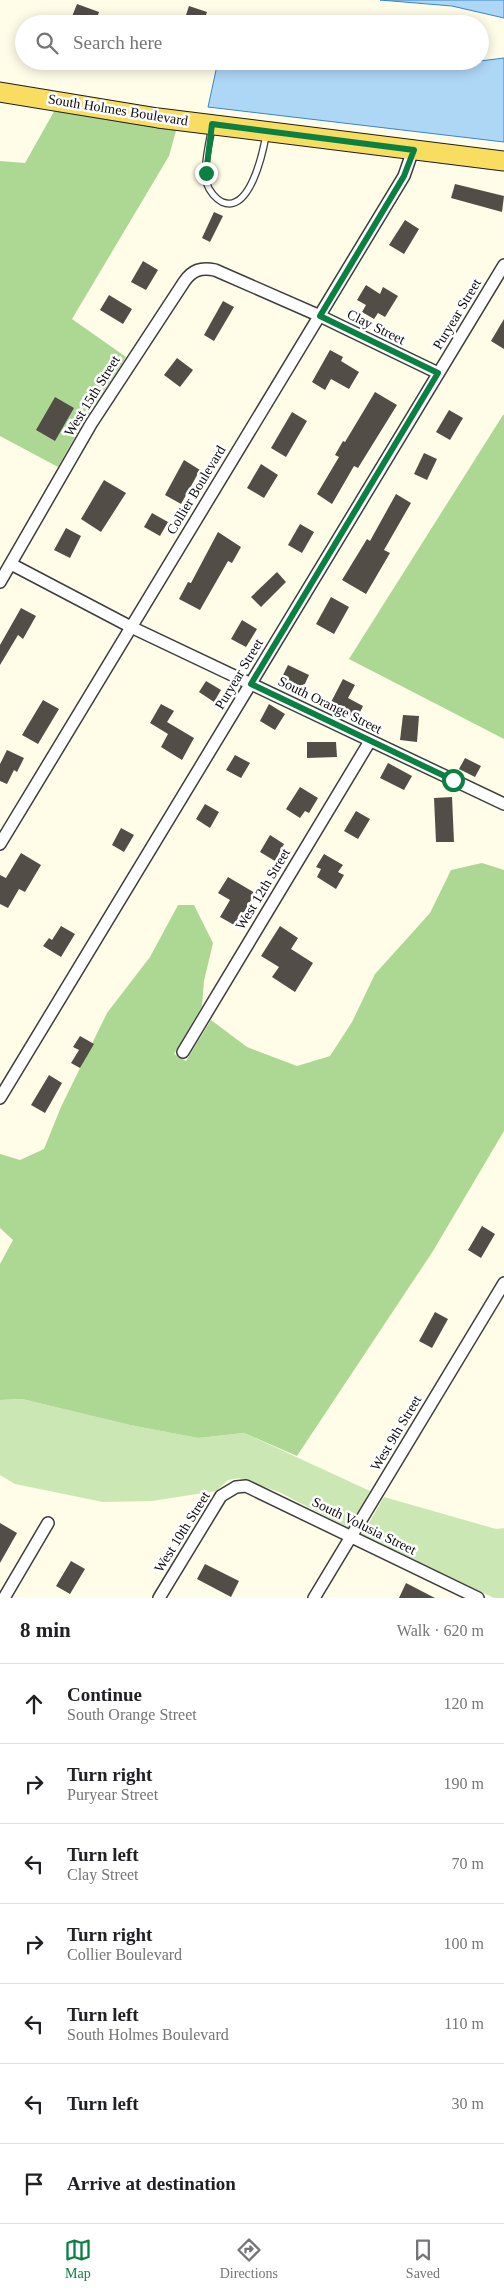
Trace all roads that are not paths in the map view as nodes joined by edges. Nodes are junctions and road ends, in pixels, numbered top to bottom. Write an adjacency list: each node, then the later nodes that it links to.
1 (0, 92): 2 (main road, South Holmes Boulevard)
2 (212, 124): 3 (main road, South Holmes Boulevard); 3 (lane)
3 (266, 131): 4 (main road, South Holmes Boulevard)
4 (414, 150): 5 (main road, South Holmes Boulevard); 8 (street, Collier Boulevard)
5 (504, 161)
6 (504, 265): 9 (street, Puryear Street)
7 (219, 272): 8 (street, Clay Street); 10 (street, West 15th Street)
8 (320, 316): 9 (street, Clay Street); 12 (street, Collier Boulevard)
9 (438, 373): 13 (street, Puryear Street)
10 (11, 564): 11 (street, West 15th Street); 12 (street, South Orange Street)
11 (0, 582)
12 (131, 627): 13 (street, South Orange Street); 16 (street, Collier Boulevard)
13 (251, 684): 14 (street, South Orange Street); 18 (street, Puryear Street)
14 (370, 741): 15 (street, South Orange Street); 17 (street, West 12th Street)
15 (504, 804)
16 (0, 844)
17 (183, 1052)
18 (0, 1098)
19 (504, 1283): 22 (street, West 9th Street)
20 (236, 1487): 22 (street, South Volusia Street); 25 (street, West 10th Street)
21 (48, 1523): 24 (street)
22 (352, 1537): 23 (street, South Volusia Street); 26 (street, West 9th Street)
23 (472, 1597)
24 (4, 1598)
25 (159, 1598)
26 (314, 1598)

